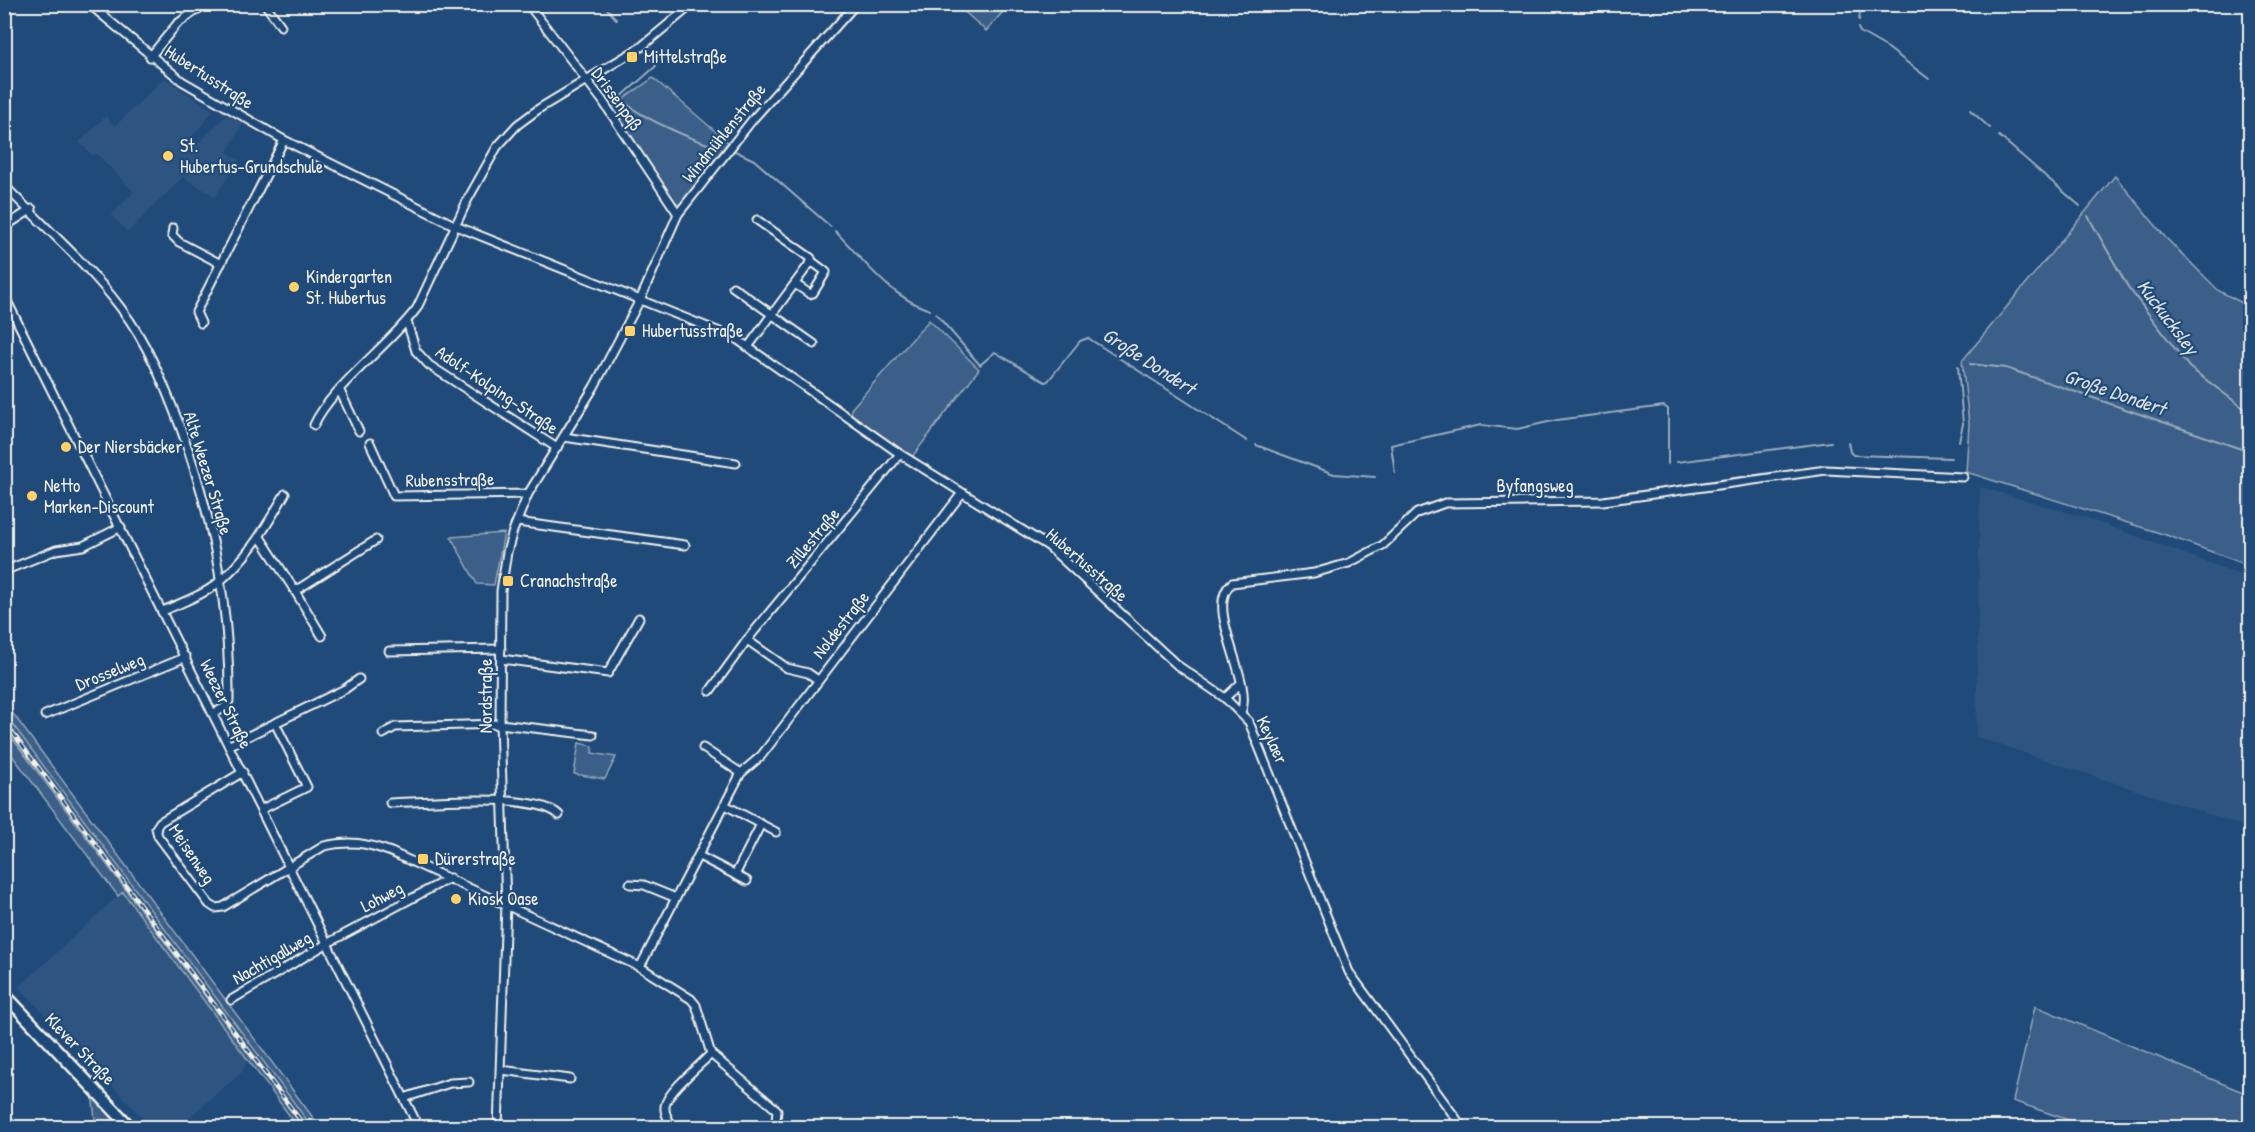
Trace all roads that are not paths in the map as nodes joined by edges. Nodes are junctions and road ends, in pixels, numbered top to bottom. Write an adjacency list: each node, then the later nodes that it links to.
1 (89, 4): 9 (street, Hubertusstraße)
2 (205, 4): 9 (street)
3 (265, 4): 8 (street)
4 (528, 4): 10 (street, Drissenpaß)
5 (703, 4): 7 (street)
6 (856, 4): 14 (street, Windmühlenstraße)
7 (688, 6): 10 (street)
8 (280, 26)
9 (150, 57): 11 (street, Hubertusstraße)
10 (586, 81): 14 (street, Drissenpaß); 16 (street)
11 (284, 140): 16 (street, Hubertusstraße); 20 (street)
12 (4, 185): 13 (street, Alte Weezer Straße)
13 (31, 210): 17 (street); 48 (street, Alte Weezer Straße)
14 (678, 214): 24 (street, Windmühlenstraße)
15 (757, 220): 19 (street)
16 (456, 226): 24 (street, Hubertusstraße); 26 (street)
17 (4, 227)
18 (173, 228): 20 (street)
19 (812, 263): 21 (street); 21 (street)
20 (221, 264): 27 (street)
21 (795, 284): 25 (street)
22 (734, 287): 25 (street)
23 (4, 295): 43 (street, Weezer Straße)
24 (641, 298): 29 (street, Hubertusstraße); 33 (street, Nordstraße)
25 (772, 315): 28 (street); 29 (street)
26 (407, 322): 30 (street); 35 (street, Adolf-Kolping-Straße)
27 (201, 323)
28 (814, 344)
29 (748, 347): 36 (street, Hubertusstraße)
30 (340, 391): 31 (street); 32 (street)
31 (314, 425)
32 (359, 431)
33 (564, 437): 35 (street, Nordstraße); 37 (street)
34 (370, 443): 41 (street, Rubensstraße)
35 (557, 448): 41 (street, Nordstraße)
36 (900, 454): 39 (street, Hubertusstraße); 53 (street, Zillestraße)
37 (736, 463)
38 (1964, 477): 60 (street, Byfangsweg)
39 (962, 493): 59 (street, Noldestraße); 62 (street, Hubertusstraße)
40 (285, 494): 44 (street)
41 (528, 494): 42 (street, Nordstraße)
42 (517, 522): 46 (street); 54 (street, Nordstraße)
43 (121, 527): 47 (street); 50 (street, Weezer Straße)
44 (260, 537): 48 (street); 49 (street)
45 (376, 540): 49 (street)
46 (685, 545)
47 (4, 572)
48 (222, 579): 50 (street); 64 (street, Alte Weezer Straße)
49 (295, 591): 52 (street)
50 (163, 611): 56 (street, Weezer Straße)
51 (639, 618): 57 (street)
52 (322, 636)
53 (747, 640): 59 (street); 61 (street, Zillestraße)
54 (501, 649): 55 (street); 57 (street, Nordstraße)
55 (389, 651)
56 (186, 657): 64 (street, Weezer Straße); 65 (street, Drosselweg)
57 (501, 659): 67 (street, Nordstraße)
58 (359, 679): 66 (street)
59 (818, 680): 73 (street, Noldestraße)
60 (1240, 684): 62 (street); 63 (street, Byfangsweg)
61 (710, 691)
62 (1225, 698): 63 (street, Hubertusstraße)
63 (1241, 712): 103 (street, Keylaer)
64 (214, 713): 70 (street, Weezer Straße)
65 (45, 715)
66 (275, 723): 70 (street); 77 (street)
67 (500, 724): 68 (street); 69 (street); 74 (street, Nordstraße)
68 (383, 734)
69 (593, 735)
70 (230, 745): 72 (street, Weezer Straße)
71 (704, 748): 73 (street)
72 (243, 772): 77 (street, Weezer Straße); 82 (street, Meisenweg)
73 (741, 773): 76 (street, Noldestraße)
74 (503, 800): 75 (street); 78 (street); 88 (street, Nordstraße)
75 (390, 803)
76 (725, 805): 79 (street); 81 (street, Noldestraße)
77 (262, 809): 82 (street, Weezer Straße)
78 (559, 815)
79 (761, 824): 80 (street); 83 (street)
80 (776, 832)
81 (699, 856): 83 (street); 87 (street, Noldestraße)
82 (290, 865): 84 (street); 89 (street, Weezer Straße)
83 (735, 875): 85 (street)
84 (450, 878): 88 (street); 89 (street, Lohweg)
85 (747, 881)
86 (630, 884): 87 (street)
87 (675, 898): 90 (street, Noldestraße)
88 (506, 904): 90 (street); 94 (street, Nordstraße)
89 (328, 943): 92 (street, Nachtigallweg); 97 (street, Weezer Straße)
90 (640, 967): 93 (street)
91 (4, 994): 99 (main road, Klever Straße)
92 (231, 1000)
93 (711, 1054): 98 (street); 102 (street)
94 (501, 1070): 95 (street); 101 (street, Nordstraße)
95 (570, 1079)
96 (469, 1082): 97 (street)
97 (404, 1098): 100 (street, Weezer Straße)
98 (776, 1122)
99 (131, 1128)
100 (419, 1128)
101 (498, 1128)
102 (674, 1128)
103 (1463, 1128)

